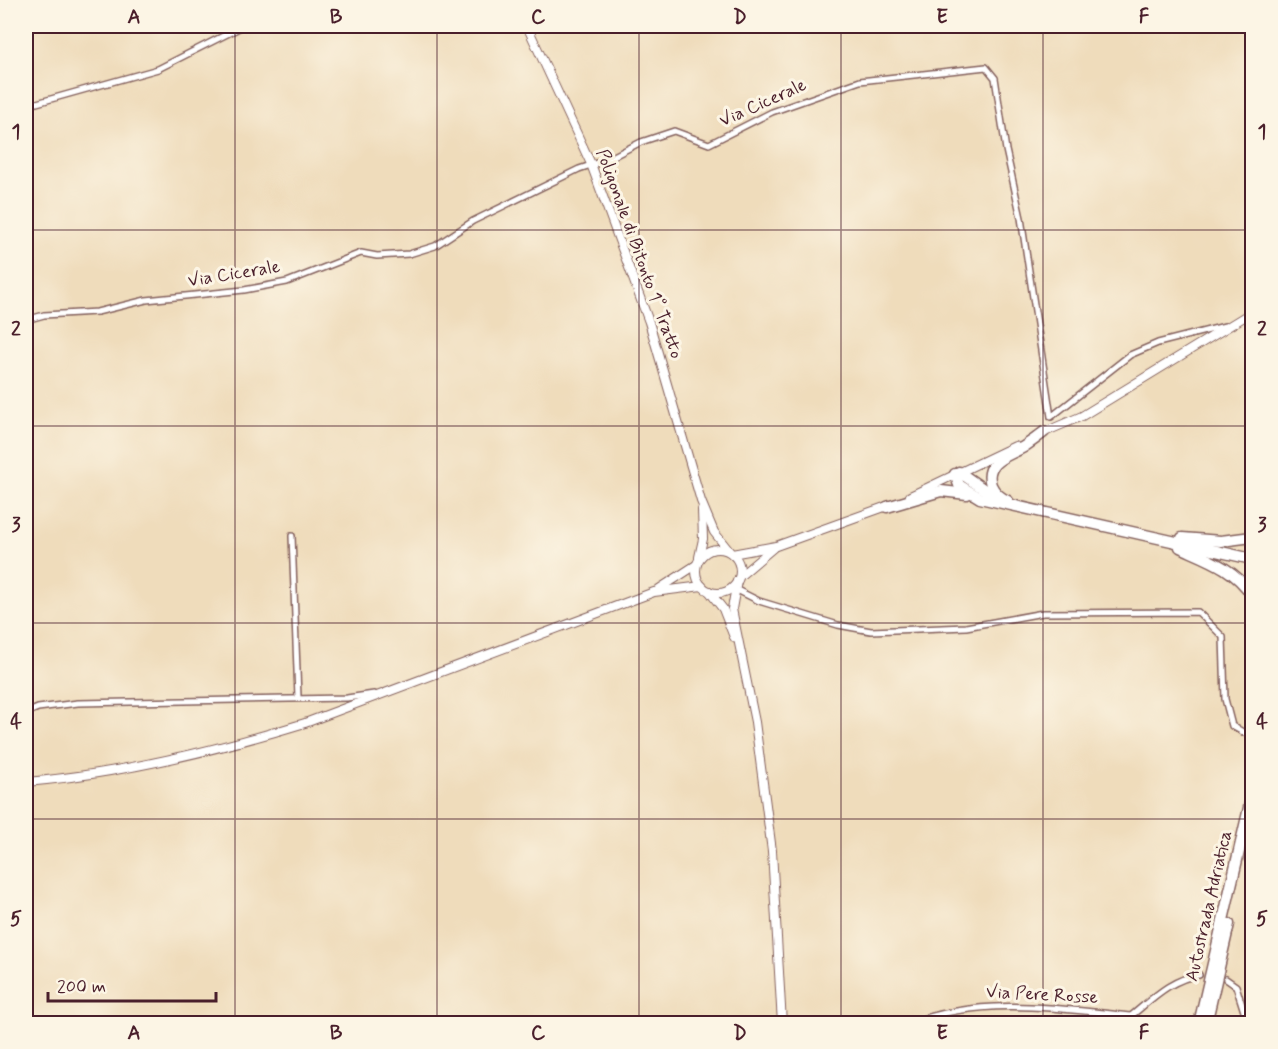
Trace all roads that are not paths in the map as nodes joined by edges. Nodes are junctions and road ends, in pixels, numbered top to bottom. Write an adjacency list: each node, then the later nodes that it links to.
1 (243, 26): 3 (street)
2 (527, 26): 4 (main road, Poligonale di Bitonto 1° Tratto)
3 (26, 106)
4 (591, 164): 6 (street, Via Cicerale); 7 (street, Via Cicerale); 12 (main road, Poligonale di Bitonto 1° Tratto)
5 (1252, 312): 7 (main road)
6 (26, 320)
7 (1231, 325): 8 (main road)
8 (1044, 432): 9 (main road); 11 (highway)
9 (957, 473): 10 (highway); 11 (highway); 14 (main road)
10 (973, 496): 13 (highway); 14 (highway)
11 (1003, 500): 13 (highway)
12 (701, 501): 19 (main road); 21 (main road)
13 (1016, 505): 16 (highway)
14 (886, 507): 18 (main road)
15 (292, 536): 28 (street)
16 (1158, 537): 17 (highway); 20 (highway); 25 (highway)
17 (1252, 537)
18 (776, 546): 19 (main road); 22 (main road)
19 (731, 553): 21 (main road); 22 (main road)
20 (1252, 559)
21 (697, 563): 23 (main road); 24 (main road)
22 (737, 582): 23 (main road); 26 (main road); 30 (street)
23 (704, 588): 24 (main road); 26 (main road)
24 (654, 592): 27 (main road)
25 (1252, 596)
26 (739, 648): 36 (main road)
27 (388, 692): 28 (street); 31 (main road)
28 (298, 697): 29 (street)
29 (26, 713)
30 (1251, 737)
31 (26, 782)
32 (1252, 795): 38 (highway, Autostrada Adriatica)
33 (1252, 825): 39 (highway, Autostrada Adriatica)
34 (1199, 975): 37 (street, Via Pere Rosse)
35 (1226, 979): 40 (street)
36 (782, 1023)
37 (908, 1023)
38 (1198, 1023)
39 (1206, 1023)
40 (1248, 1023)

